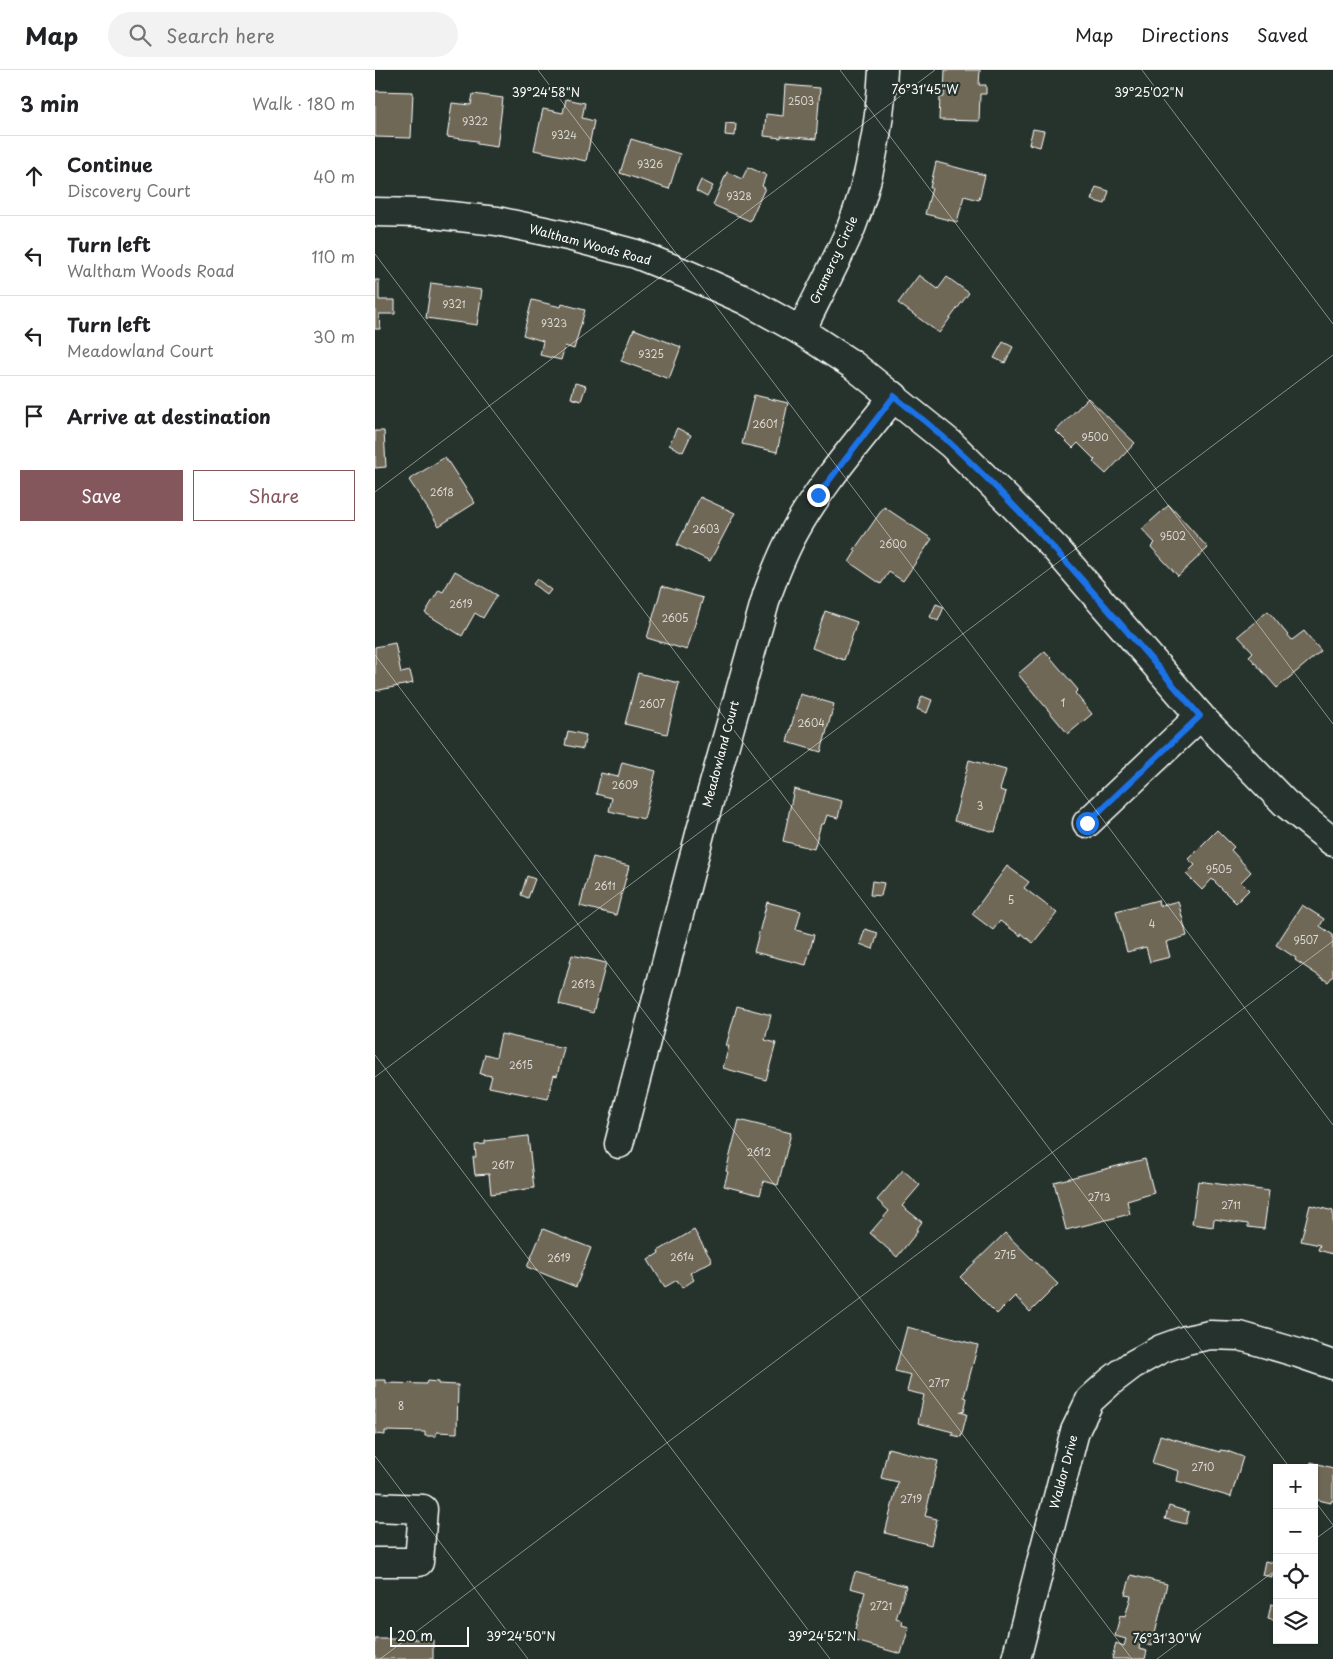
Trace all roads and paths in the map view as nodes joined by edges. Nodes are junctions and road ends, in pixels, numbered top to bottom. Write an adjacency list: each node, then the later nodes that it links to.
1 (883, 70): 3 (street, Gramercy Circle)
2 (375, 212): 3 (street, Waltham Woods Road)
3 (801, 332): 4 (street, Waltham Woods Road)
4 (894, 396): 5 (street, Waltham Woods Road); 8 (street, Meadowland Court)
5 (1200, 716): 6 (street); 7 (street, Waltham Woods Road)
6 (1087, 823)
7 (1333, 842)
8 (619, 1144)
9 (1333, 1365): 12 (street, Waldor Drive)
10 (375, 1507): 11 (street)
11 (375, 1562)
12 (1015, 1659)

